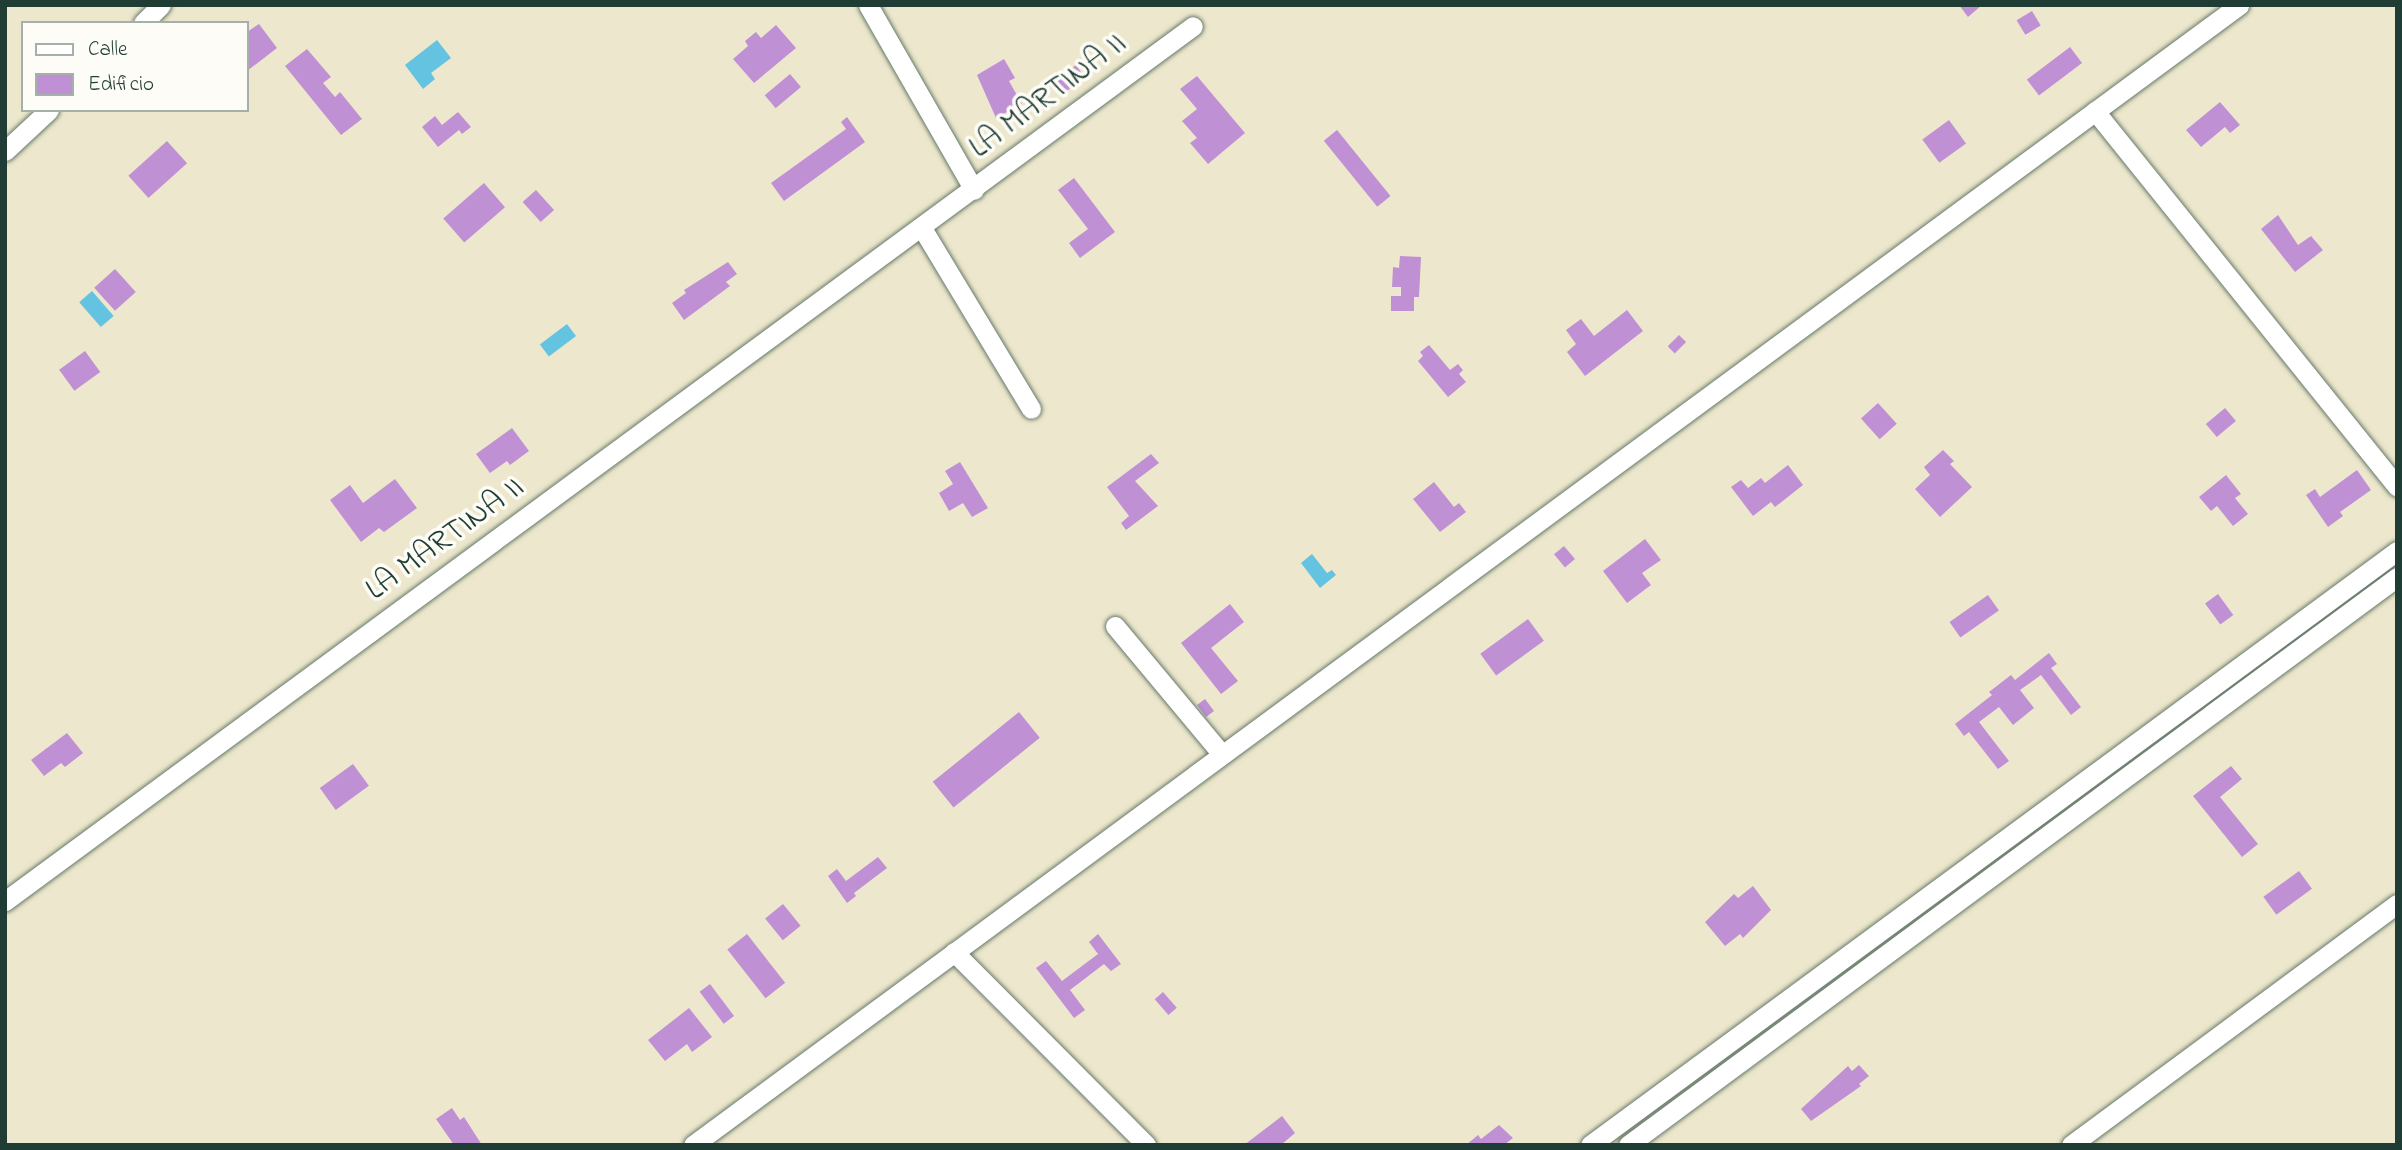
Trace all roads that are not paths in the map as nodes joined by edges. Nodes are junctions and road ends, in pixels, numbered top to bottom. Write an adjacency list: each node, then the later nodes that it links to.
1 (161, 5): 4 (street)
2 (868, 5): 9 (street, LA MARTINA II)
3 (2239, 5): 6 (street)
4 (145, 21)
5 (1194, 26): 9 (street, LA MARTINA II)
6 (2095, 111): 12 (street); 16 (street)
7 (47, 112): 8 (street)
8 (5, 151)
9 (974, 190): 10 (street, LA MARTINA II)
10 (922, 228): 11 (street); 17 (street, LA MARTINA II)
11 (1031, 409)
12 (2397, 487)
13 (2397, 551): 22 (street)
14 (2397, 577): 23 (street)
15 (1115, 626): 16 (street)
16 (1221, 753): 19 (street)
17 (5, 901)
18 (2397, 904): 24 (street)
19 (954, 952): 20 (street); 21 (street)
20 (693, 1145)
21 (1146, 1145)
22 (1590, 1145)
23 (1629, 1145)
24 (2071, 1145)

